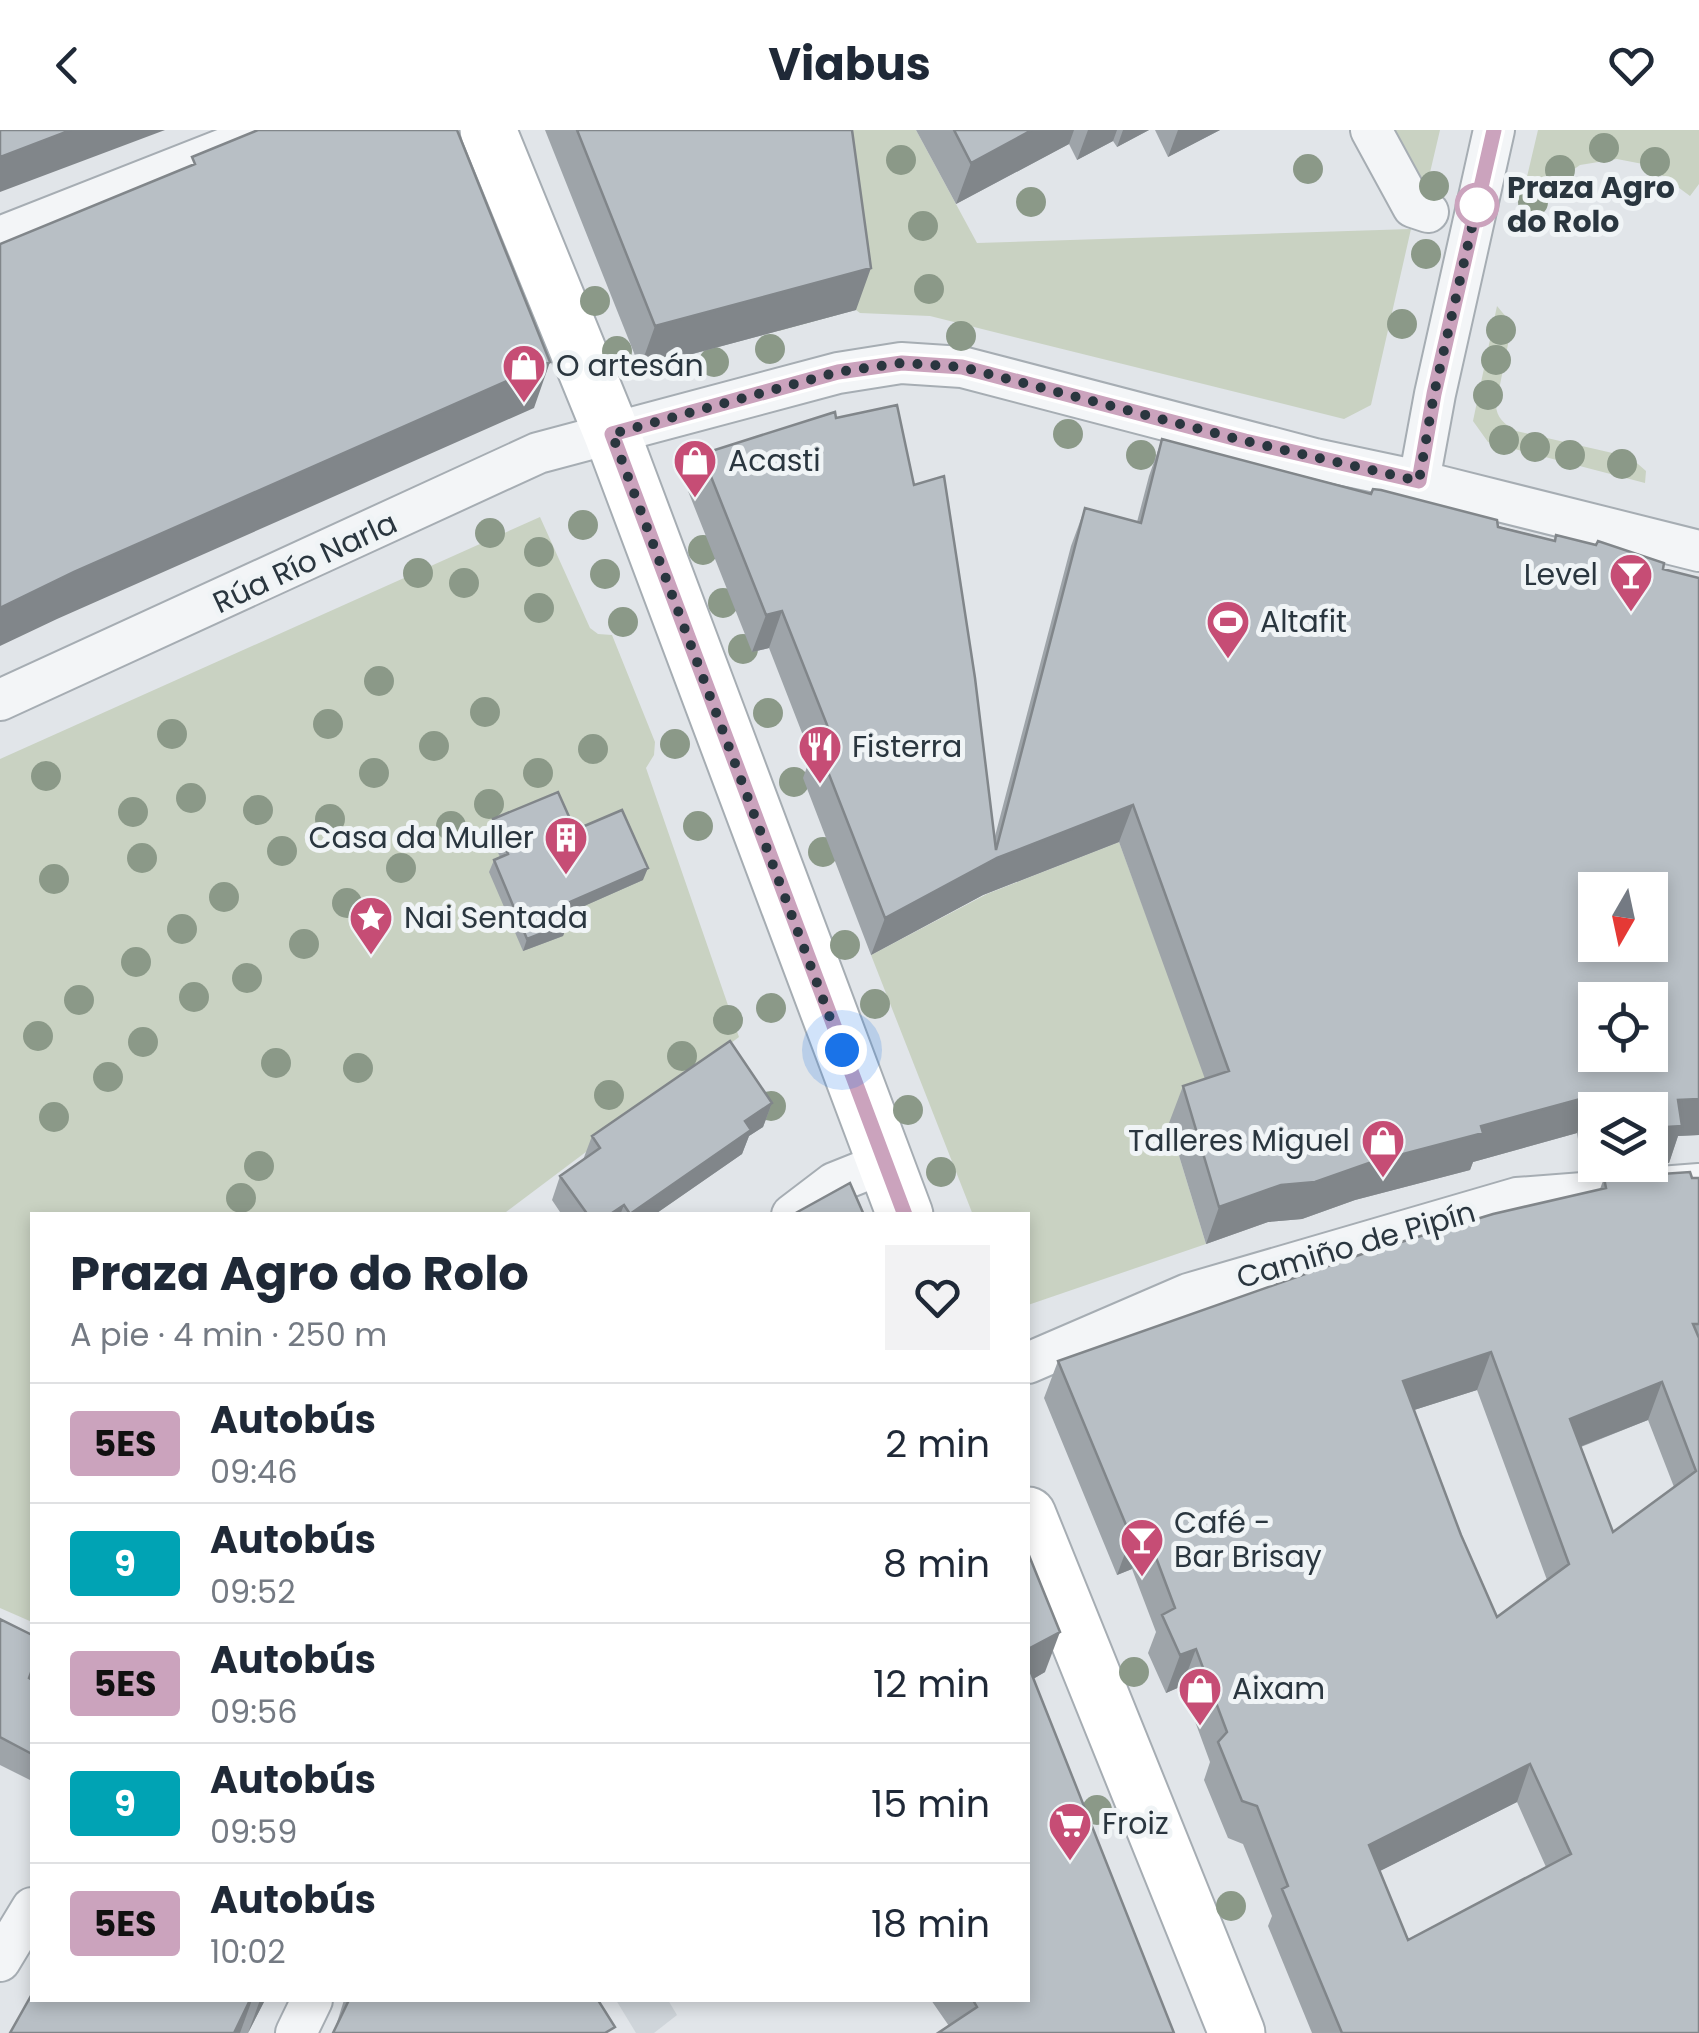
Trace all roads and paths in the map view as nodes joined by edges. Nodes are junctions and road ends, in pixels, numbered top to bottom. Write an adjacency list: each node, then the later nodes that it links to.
1 (272, 130): 6 (street)
2 (488, 130): 7 (street)
3 (1370, 130): 5 (street)
4 (1494, 130): 8 (street)
5 (1428, 212)
6 (0, 236)
7 (612, 434): 8 (street, Rúa Río Narla); 10 (street, Rúa Río Narla); 11 (street)
8 (1419, 481): 9 (street, Rúa Río Narla)
9 (1699, 551)
10 (0, 700)
11 (884, 1163): 13 (street); 14 (street)
12 (1699, 1184): 15 (street, Camiño de Pipín)
13 (796, 1212)
14 (904, 1212)
15 (1030, 1362)
16 (1030, 1521): 21 (street)
17 (30, 1911): 18 (street)
18 (0, 1961)
19 (311, 2002): 20 (street)
20 (296, 2033)
21 (1237, 2033)

